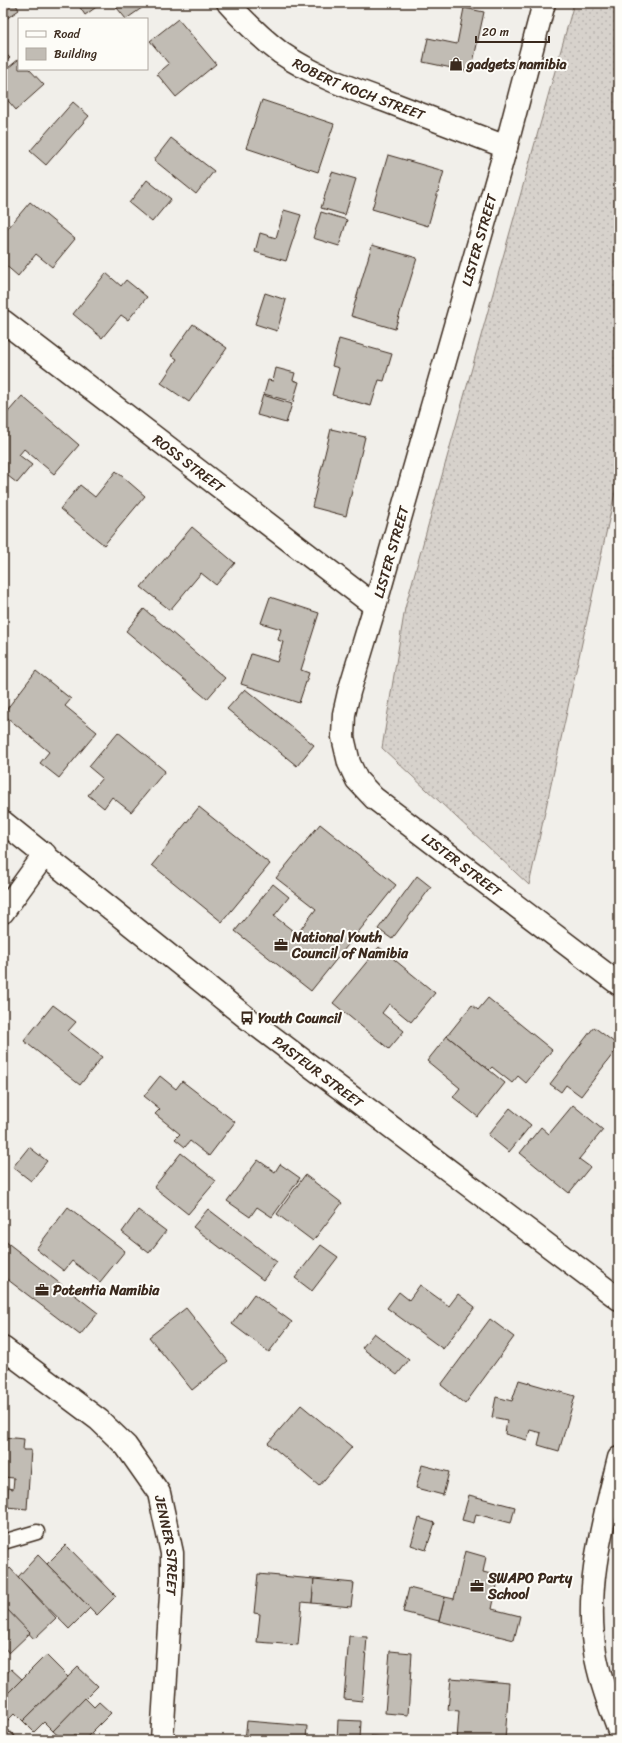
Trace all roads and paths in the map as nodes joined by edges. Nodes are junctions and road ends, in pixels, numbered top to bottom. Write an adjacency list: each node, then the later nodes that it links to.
1 (228, 3): 3 (street, ROBERT KOCH STREET)
2 (544, 3): 3 (street, LISTER STREET)
3 (506, 147): 5 (street, LISTER STREET)
4 (3, 321): 5 (street, ROSS STREET)
5 (375, 606): 9 (street, LISTER STREET)
6 (3, 822): 7 (street, PASTEUR STREET)
7 (45, 854): 8 (street); 10 (street, PASTEUR STREET)
8 (3, 912)
9 (619, 984)
10 (619, 1299)
11 (3, 1348): 18 (street, JENNER STREET)
12 (619, 1458): 15 (street)
13 (37, 1532): 14 (lane)
14 (3, 1542)
15 (619, 1731)
16 (3, 1738): 17 (lane)
17 (8, 1740)
18 (162, 1740)

